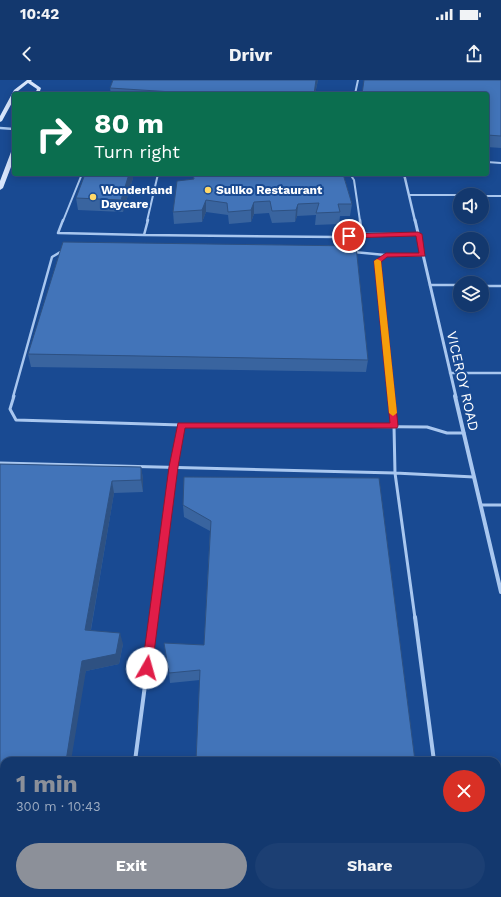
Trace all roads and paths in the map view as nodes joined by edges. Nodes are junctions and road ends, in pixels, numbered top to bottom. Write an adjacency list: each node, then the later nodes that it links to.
1 (358, 80): 5 (lane)
2 (29, 81): 3 (main road); 4 (main road)
3 (15, 92)
4 (38, 92)
5 (355, 92)
6 (12, 98): 7 (main road)
7 (0, 121)
8 (0, 128): 9 (street)
9 (12, 129)
10 (12, 157): 17 (main road)
11 (489, 162): 12 (lane)
12 (501, 163)
13 (81, 176): 24 (lane)
14 (158, 176): 24 (lane)
15 (351, 176): 22 (lane)
16 (404, 176): 18 (street, VICEROY ROAD)
17 (0, 188)
18 (409, 195): 19 (lane); 23 (street, VICEROY ROAD)
19 (453, 195)
20 (489, 196): 21 (lane)
21 (501, 196)
22 (362, 234): 23 (lane); 24 (lane)
23 (418, 234): 27 (street, VICEROY ROAD)
24 (144, 235)
25 (67, 250): 35 (lane)
26 (354, 252): 28 (lane)
27 (423, 254): 28 (lane); 29 (street, VICEROY ROAD)
28 (386, 255): 36 (lane)
29 (430, 284): 30 (lane); 33 (street, VICEROY ROAD)
30 (453, 285)
31 (489, 286): 32 (lane)
32 (501, 286)
33 (450, 373): 34 (lane); 37 (street, VICEROY ROAD)
34 (501, 373)
35 (181, 425): 36 (lane); 39 (lane)
36 (394, 426): 37 (lane); 40 (lane)
37 (464, 433): 41 (street, VICEROY ROAD)
38 (0, 463): 39 (lane)
39 (174, 467): 40 (lane); 45 (lane)
40 (395, 473): 41 (lane); 46 (lane)
41 (474, 477): 42 (street, VICEROY ROAD)
42 (481, 505): 43 (lane); 44 (street, VICEROY ROAD)
43 (501, 505)
44 (501, 592)
45 (136, 757)
46 (433, 757)

